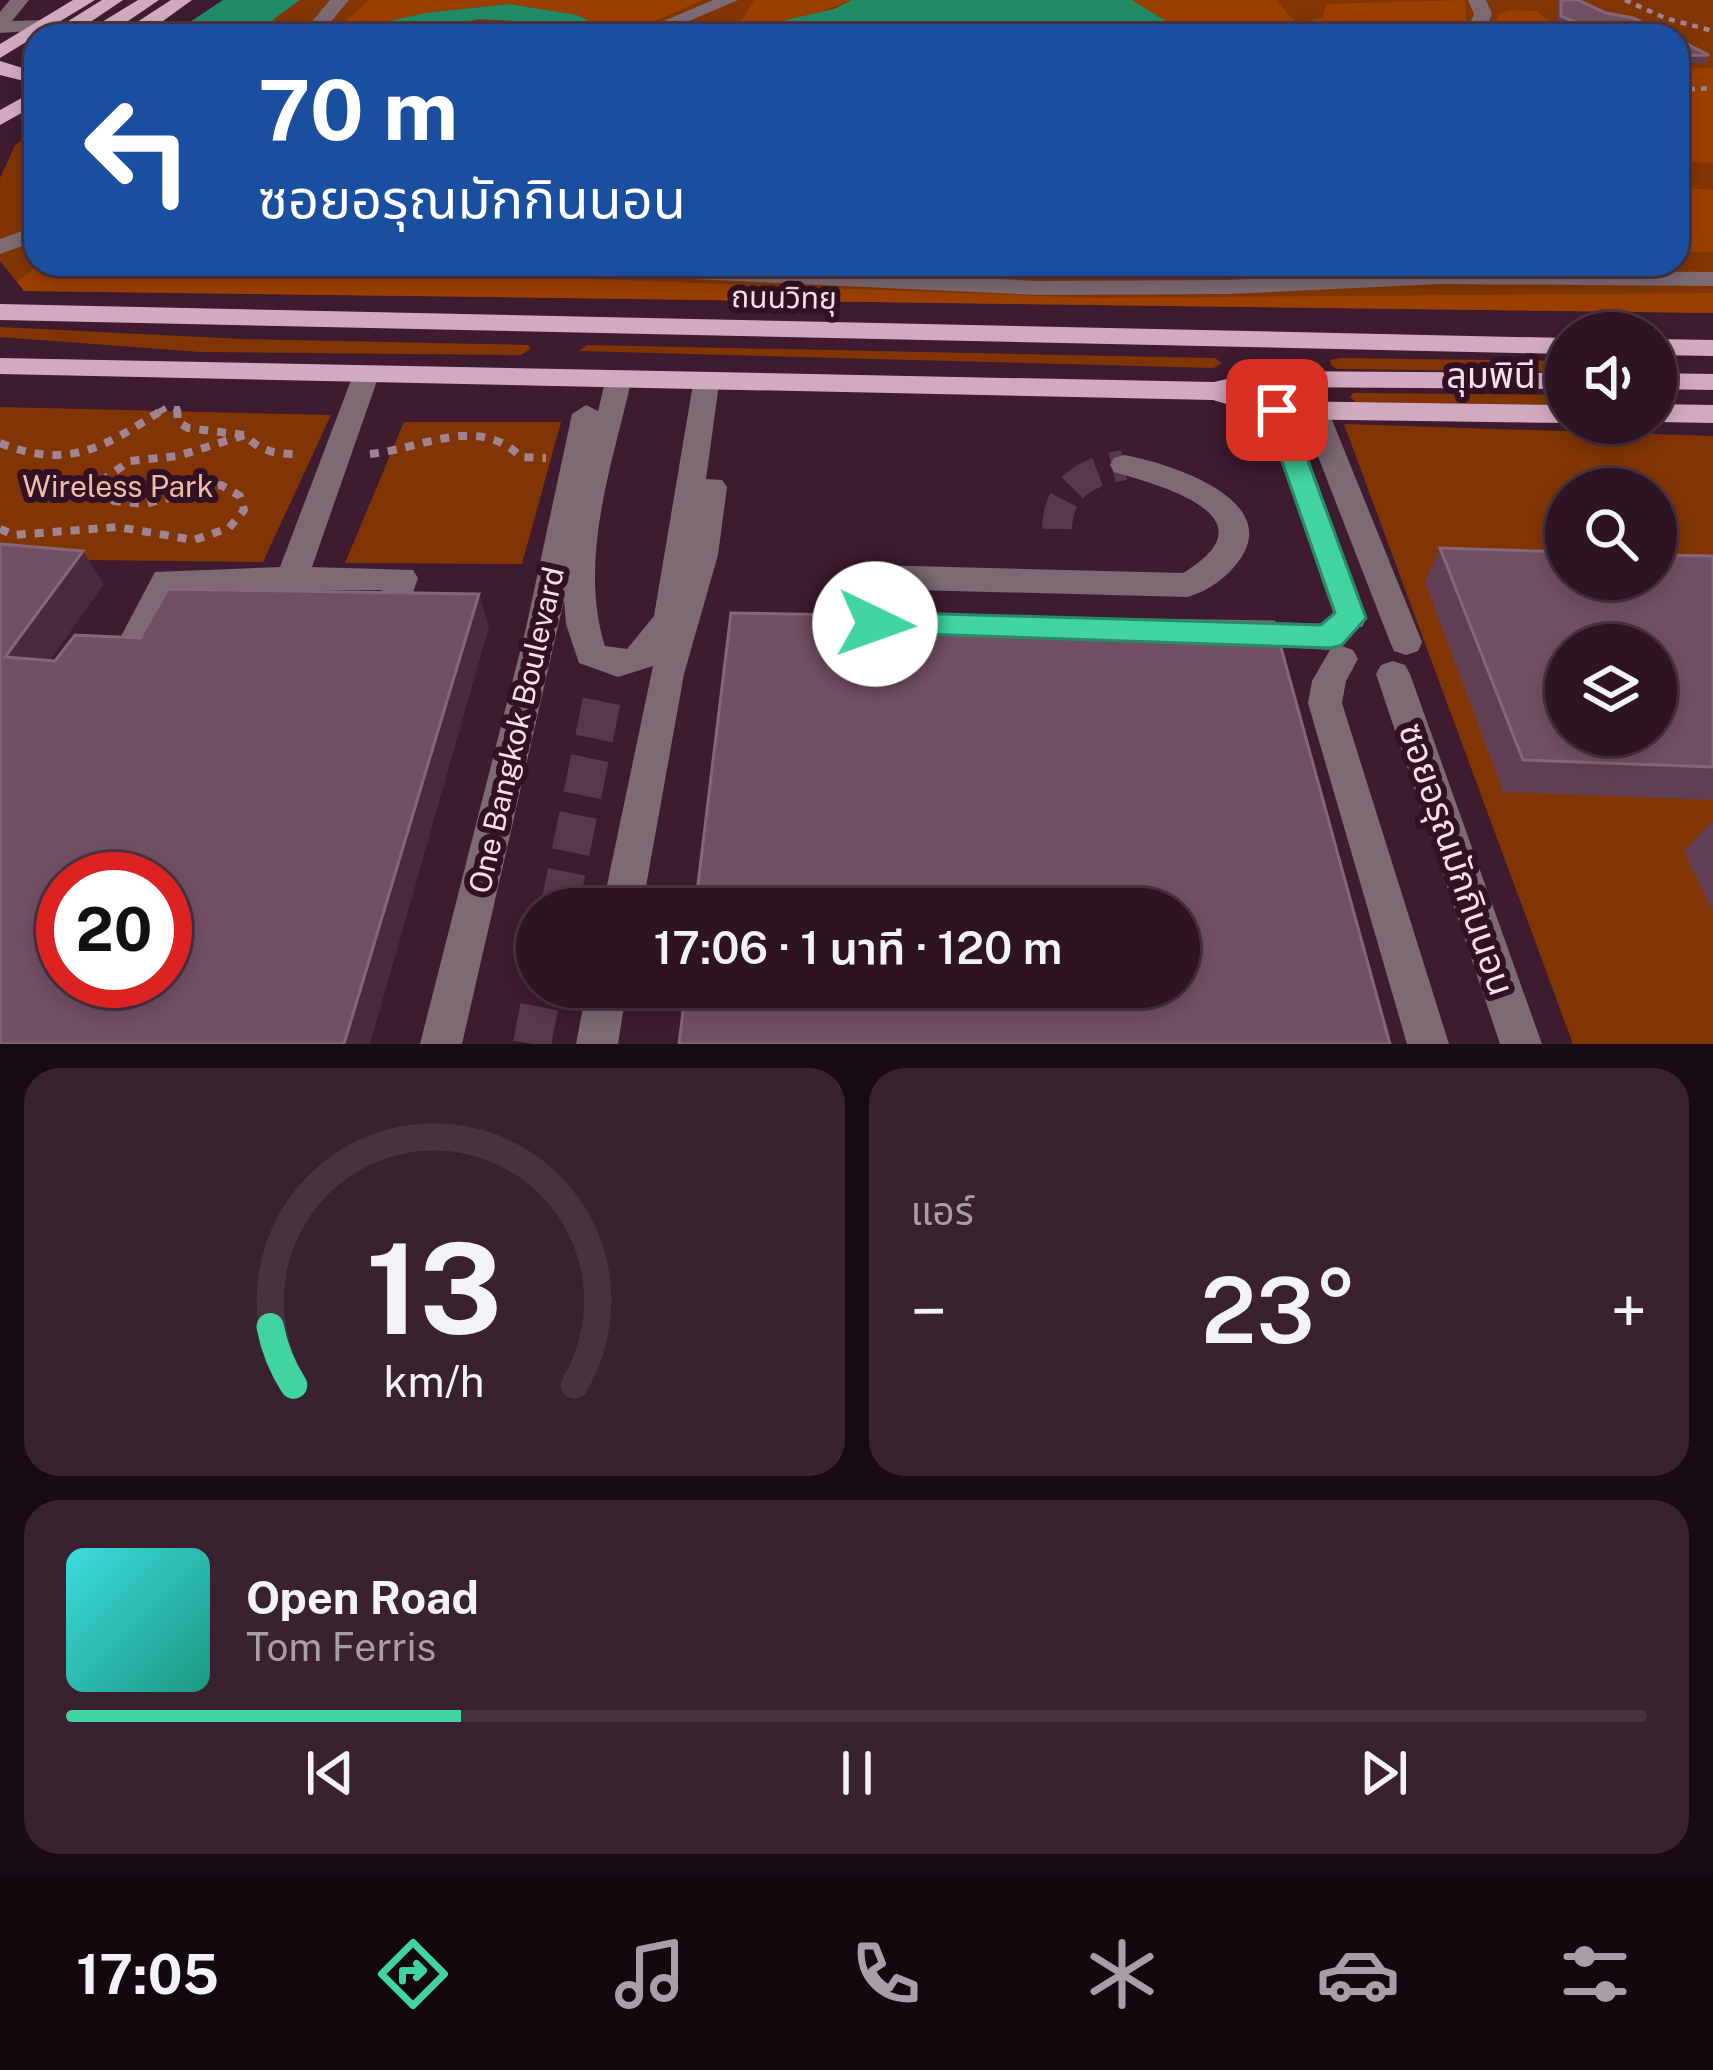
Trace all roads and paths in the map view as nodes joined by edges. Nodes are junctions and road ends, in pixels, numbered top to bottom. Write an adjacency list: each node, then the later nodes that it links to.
1 (20, 0): 16 (street)
2 (86, 0): 9 (main road)
3 (114, 0): 10 (main road)
4 (150, 0): 11 (main road)
5 (183, 0): 12 (main road)
6 (340, 0): 13 (street)
7 (729, 0): 14 (street)
8 (1625, 0): 15 (path)
9 (57, 24)
10 (63, 24)
11 (112, 24)
12 (146, 24)
13 (319, 24)
14 (668, 24)
15 (1687, 24)
16 (0, 26)
17 (24, 89): 18 (main road)
18 (2, 114)
19 (779, 276): 20 (street)
20 (1395, 276)
21 (1576, 276): 22 (street)
22 (1713, 279)
23 (0, 312): 24 (main road, ถนนวิทยุ)
24 (1288, 340): 25 (main road, ถนนวิทยุ); 30 (main road)
25 (1545, 346)
26 (1677, 348): 27 (main road)
27 (1712, 350)
28 (0, 366): 29 (main road)
29 (366, 375): 33 (main road); 49 (street)
30 (1303, 380): 31 (main road); 36 (main road); 39 (main road)
31 (1545, 381)
32 (1677, 381): 34 (main road)
33 (618, 382): 35 (main road); 35 (street)
34 (1713, 382)
35 (706, 383): 36 (main road)
36 (1214, 391): 38 (main road)
37 (169, 406): 46 (path)
38 (1277, 410): 39 (main road); 52 (street)
39 (1314, 410): 42 (main road); 54 (street, ซอยอรุณมักกินนอน)
40 (1677, 413): 43 (main road)
41 (586, 414): 57 (street, One Bangkok Boulevard)
42 (1545, 414)
43 (1713, 414)
44 (722, 416): 55 (street)
45 (245, 435): 48 (path)
46 (0, 443)
47 (1124, 465): 50 (street)
48 (0, 529)
49 (292, 579): 53 (street); 53 (street); 53 (street)
50 (920, 626)
51 (1214, 634): 52 (street)
52 (1341, 638): 54 (street); 54 (street); 59 (street)
53 (270, 641)
54 (1400, 658): 60 (street, ซอยอรุณมักกินนอน)
55 (626, 888)
56 (604, 1008): 58 (street)
57 (441, 1044)
58 (596, 1044)
59 (1428, 1044)
60 (1521, 1044)

